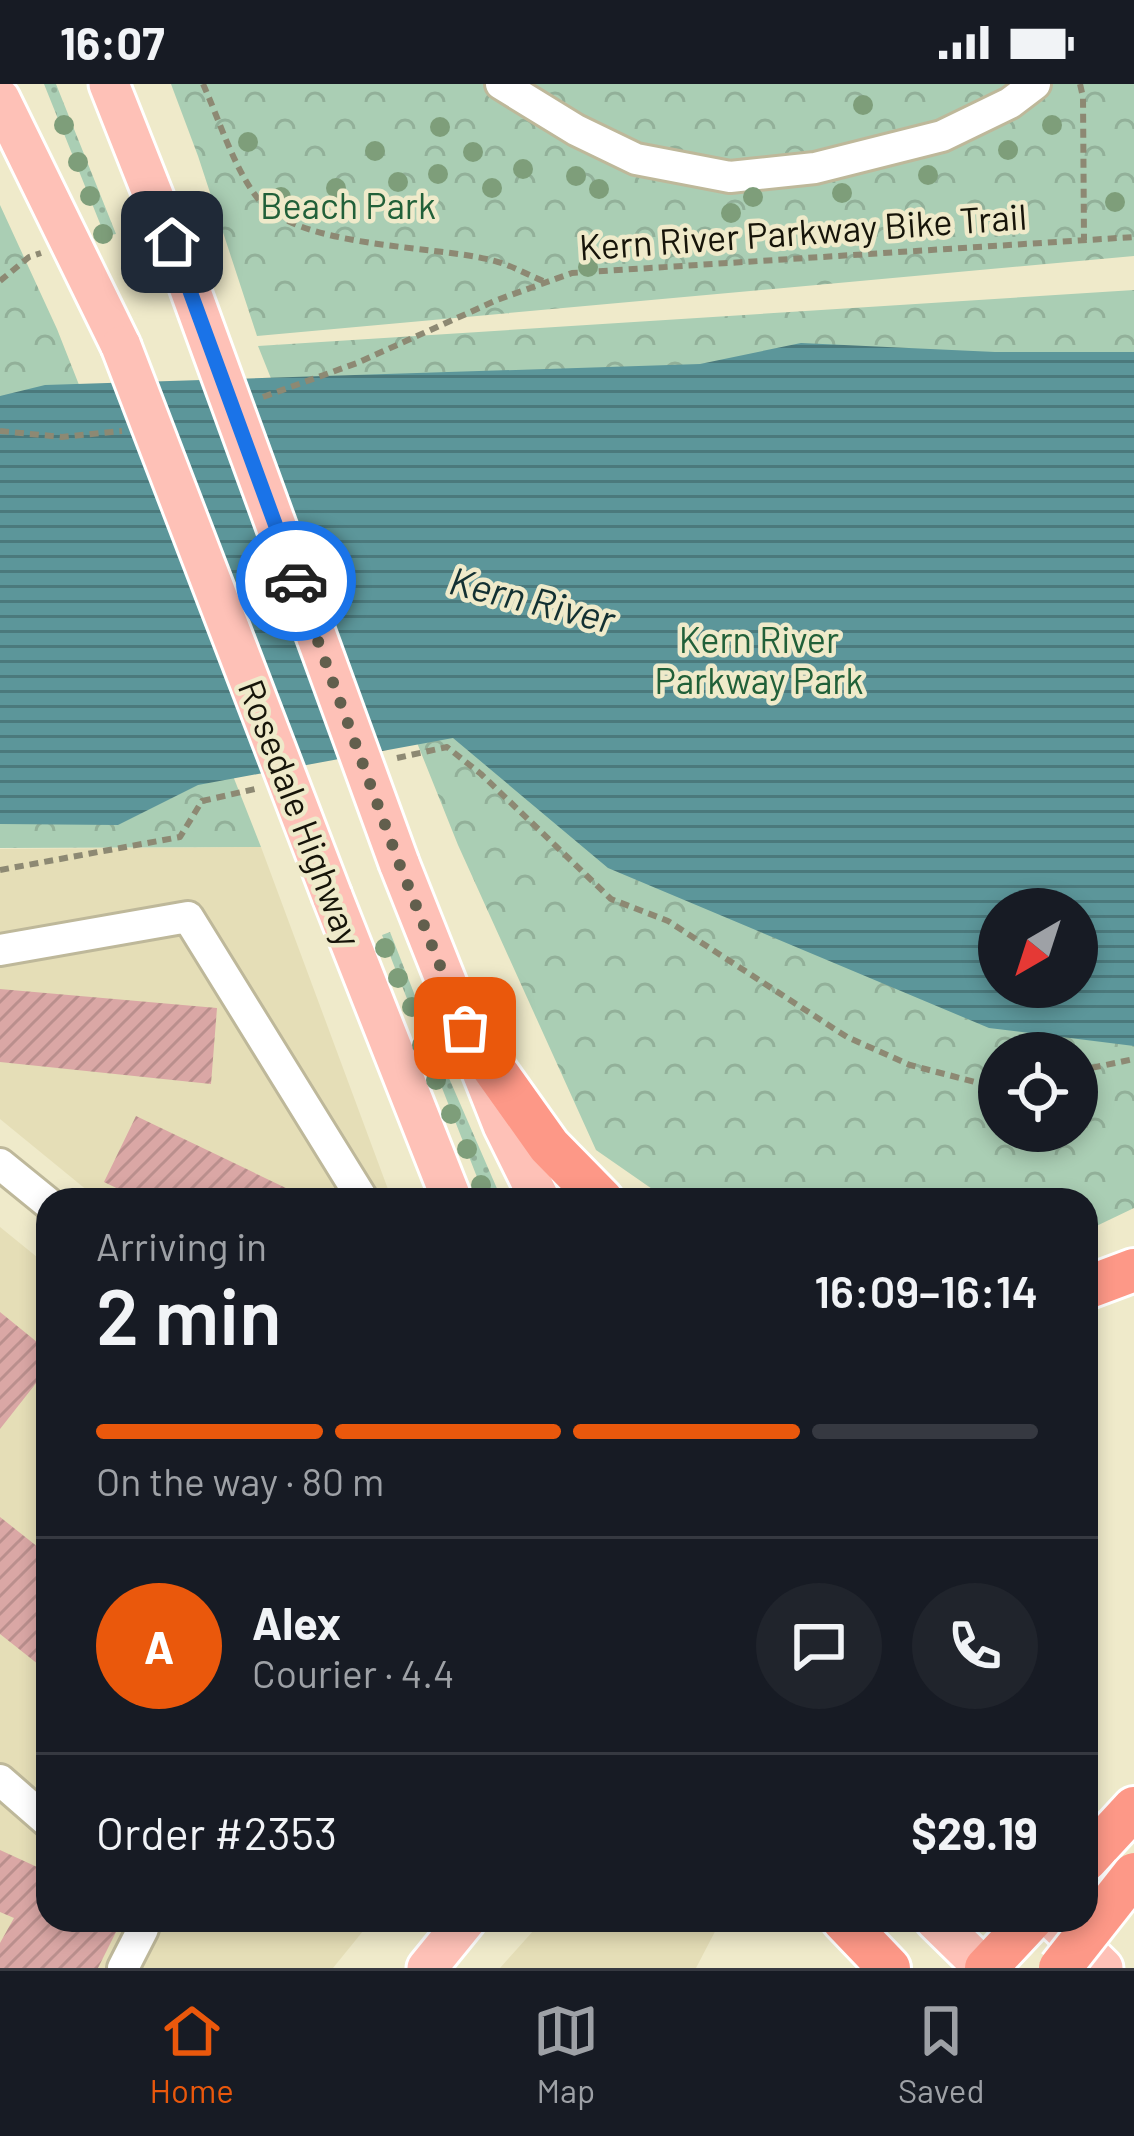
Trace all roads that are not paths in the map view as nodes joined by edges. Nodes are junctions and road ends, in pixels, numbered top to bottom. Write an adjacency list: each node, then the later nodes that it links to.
1 (109, 84): 7 (main road, Rosedale Highway, bridge)
2 (501, 84): 3 (street)
3 (1035, 84)
4 (0, 99): 5 (main road, Rosedale Highway)
5 (9, 139): 10 (main road, Rosedale Highway, bridge)
6 (0, 950): 9 (street)
7 (465, 1028): 11 (main road, Rosedale Highway); 12 (highway)
8 (0, 1164): 13 (street)
9 (356, 1188)
10 (447, 1188)
11 (534, 1188)
12 (590, 1188)
13 (36, 1193)
14 (1134, 1270): 15 (highway)
15 (1098, 1284)
16 (0, 1780): 18 (street)
17 (1132, 1809): 19 (highway)
18 (36, 1812)
19 (1098, 1847)
20 (1134, 1874): 21 (highway, bridge)
21 (1098, 1920)
22 (141, 1932): 29 (street)
23 (456, 1932): 30 (main road)
24 (854, 1932): 31 (highway)
25 (947, 1932): 32 (main road)
26 (1020, 1932): 32 (highway)
27 (1066, 1932): 34 (main road)
28 (1088, 1932): 33 (highway, bridge)
29 (123, 1968)
30 (427, 1968)
31 (889, 1968)
32 (985, 1968)
33 (1060, 1968)
34 (1103, 1968)

